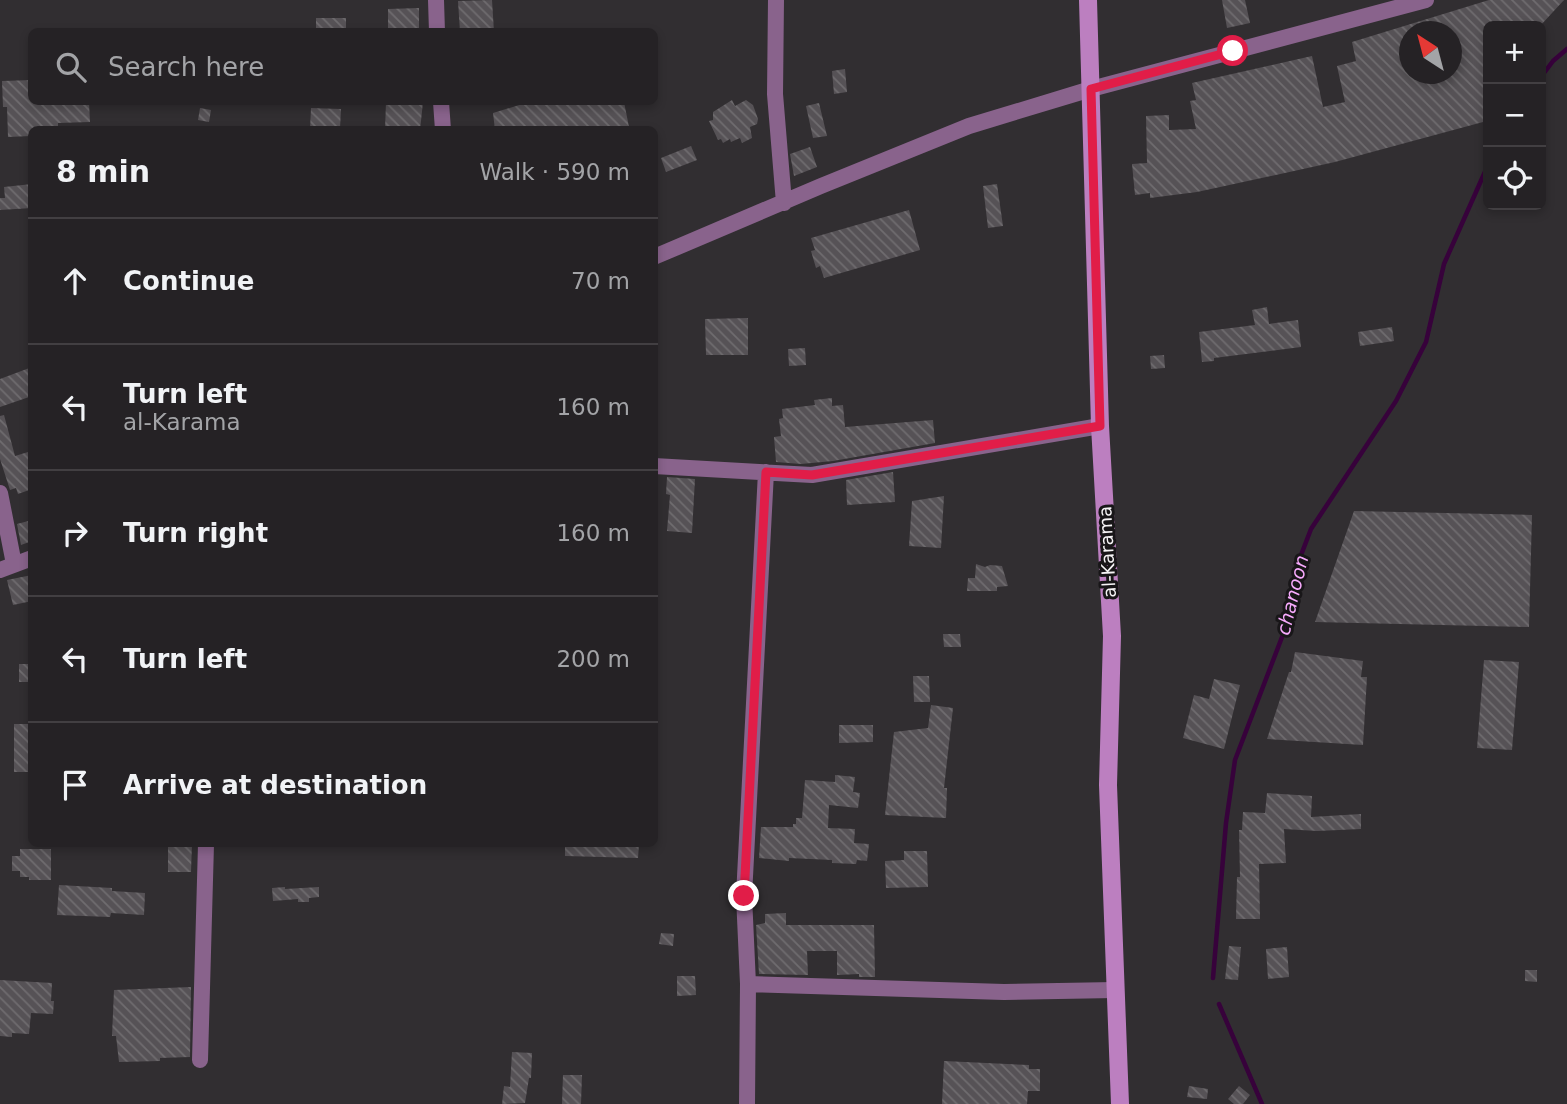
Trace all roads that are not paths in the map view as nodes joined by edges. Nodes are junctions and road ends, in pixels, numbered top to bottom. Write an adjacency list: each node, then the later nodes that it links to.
1 (436, 0): 5 (street)
2 (776, 0): 9 (street)
3 (1088, 0): 6 (main road, al-Karama)
4 (1426, 0): 6 (street)
5 (437, 28)
6 (1091, 89): 9 (street); 11 (main road, al-Karama)
7 (441, 105): 8 (street)
8 (443, 126)
9 (784, 203): 10 (street)
10 (658, 255)
11 (1100, 426): 13 (street); 19 (main road, al-Karama)
12 (658, 466): 13 (street)
13 (766, 472): 18 (street)
14 (0, 493): 16 (street)
15 (28, 559): 16 (street)
16 (7, 567)
17 (206, 847): 20 (street)
18 (748, 984): 19 (street); 21 (street)
19 (1115, 990): 22 (main road, al-Karama)
20 (200, 1060)
21 (747, 1104)
22 (1120, 1104)

